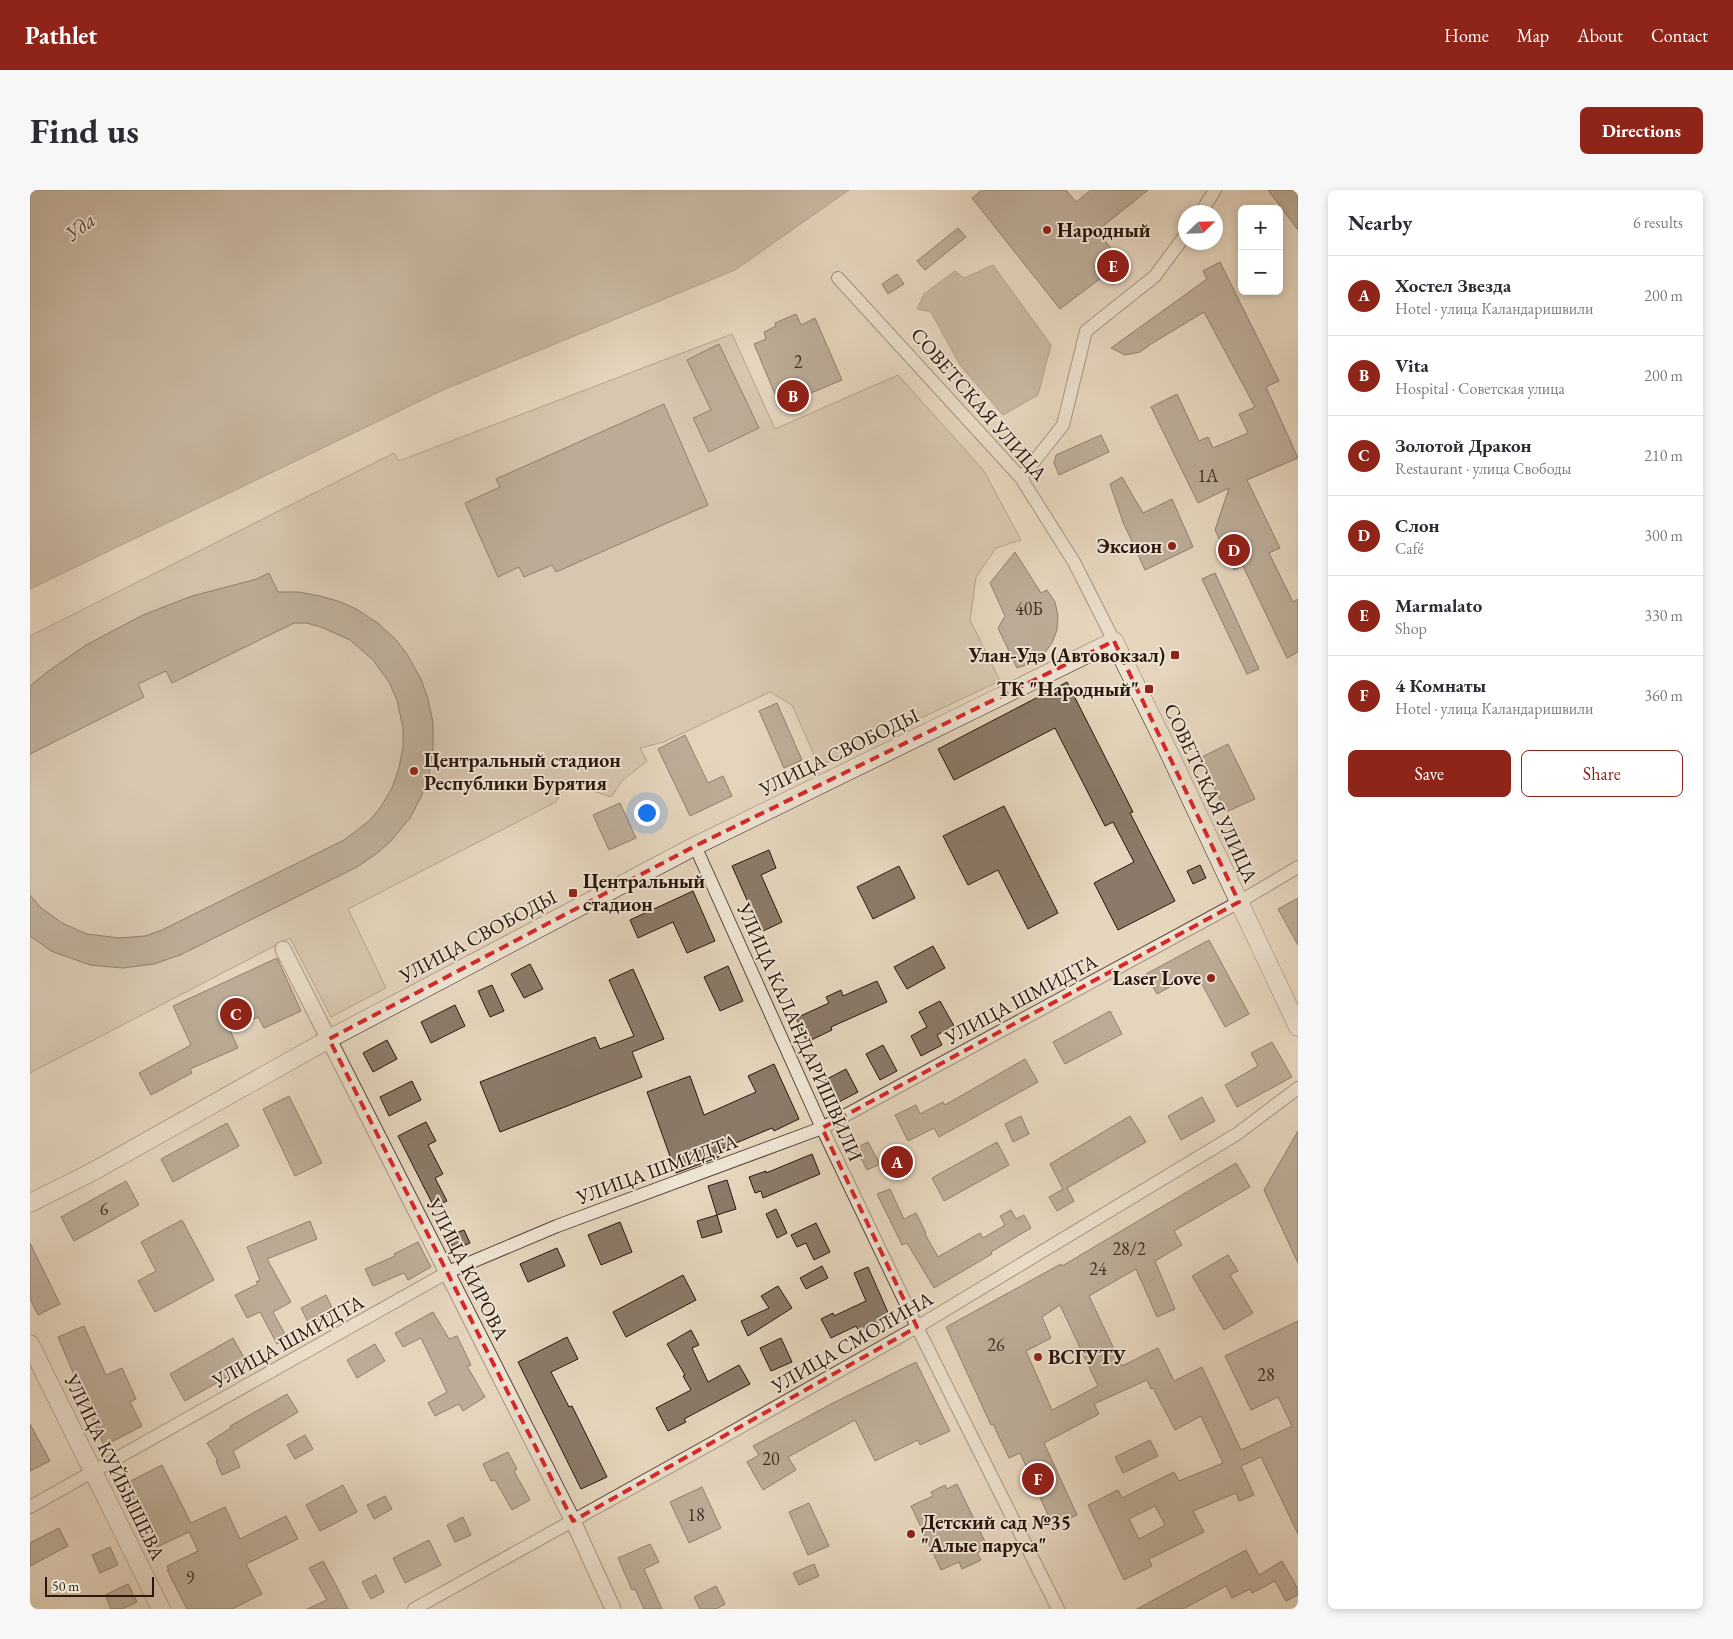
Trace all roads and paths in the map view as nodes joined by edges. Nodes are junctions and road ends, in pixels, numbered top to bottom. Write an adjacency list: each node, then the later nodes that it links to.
1 (1215, 190): 2 (street)
2 (1205, 205)
3 (1178, 245): 5 (street)
4 (838, 278): 5 (street, СОВЕТСКАЯ УЛИЦА)
5 (1021, 478): 6 (street, СОВЕТСКАЯ УЛИЦА)
6 (1114, 641): 7 (main road, УЛИЦА СВОБОДЫ); 9 (main road, СОВЕТСКАЯ УЛИЦА)
7 (695, 846): 12 (main road, УЛИЦА СВОБОДЫ); 14 (street, УЛИЦА КАЛАНДАРИШВИЛИ)
8 (1298, 867): 9 (street, УЛИЦА ШМИДТА)
9 (1239, 902): 11 (main road, СОВЕТСКАЯ УЛИЦА); 14 (street, УЛИЦА ШМИДТА)
10 (283, 949): 12 (street, УЛИЦА КИРОВА)
11 (1298, 1026)
12 (329, 1039): 15 (main road, УЛИЦА СВОБОДЫ); 16 (street, УЛИЦА КИРОВА)
13 (1298, 1088): 17 (street, УЛИЦА СМОЛИНА)
14 (822, 1128): 16 (street, УЛИЦА ШМИДТА); 17 (street, УЛИЦА КАЛАНДАРИШВИЛИ)
15 (30, 1203)
16 (448, 1272): 19 (street, УЛИЦА ШМИДТА); 21 (street, УЛИЦА КИРОВА)
17 (917, 1327): 21 (street, УЛИЦА СМОЛИНА); 25 (street, УЛИЦА КАЛАНДАРИШВИЛИ)
18 (30, 1344): 19 (main road, УЛИЦА КУЙБЫШЕВА)
19 (94, 1471): 20 (street, УЛИЦА ШМИДТА); 22 (main road, УЛИЦА КУЙБЫШЕВА)
20 (30, 1507)
21 (572, 1521): 23 (street, УЛИЦА СМОЛИНА); 24 (street, УЛИЦА КИРОВА)
22 (161, 1609)
23 (414, 1609)
24 (613, 1609)
25 (1058, 1609)

